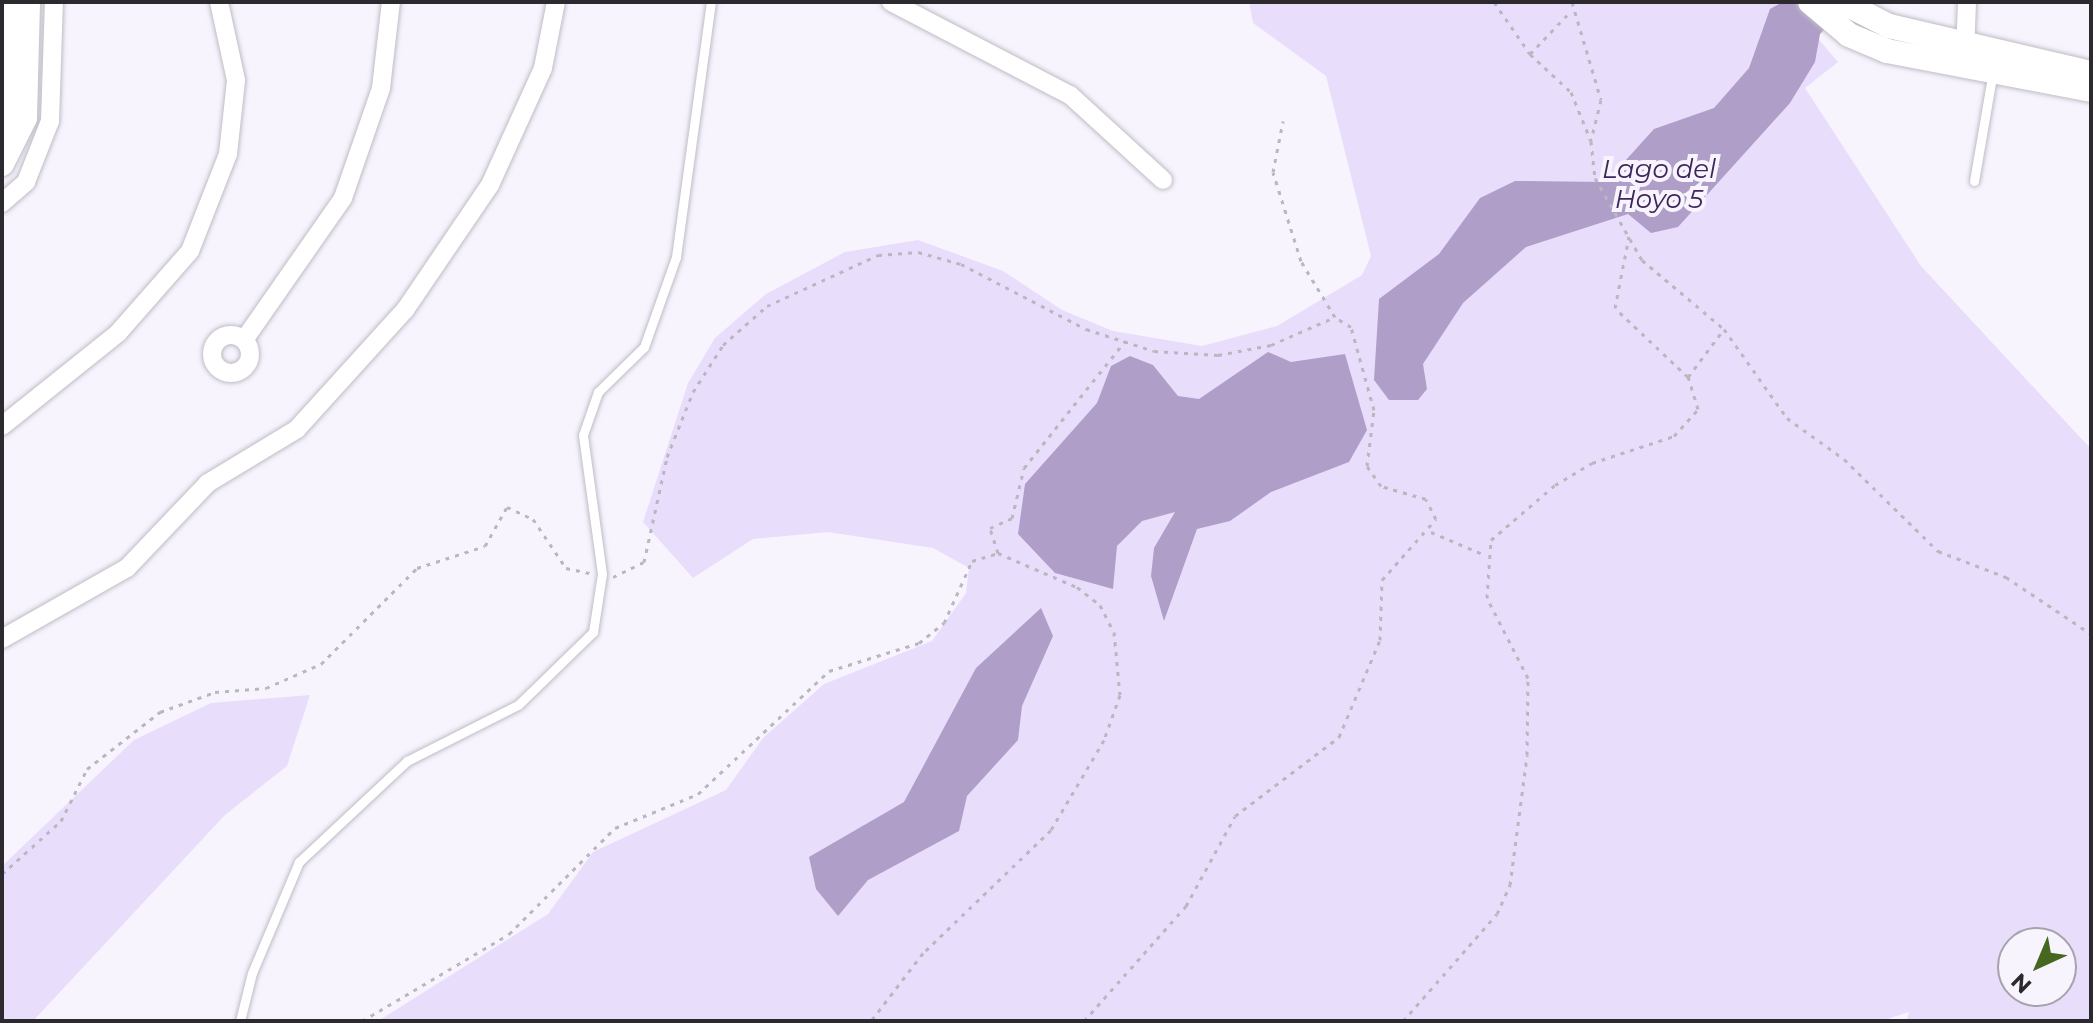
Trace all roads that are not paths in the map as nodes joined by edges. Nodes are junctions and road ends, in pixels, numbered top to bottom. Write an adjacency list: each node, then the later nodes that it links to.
1 (8, 2): 16 (street)
2 (28, 2): 17 (street)
3 (54, 2): 20 (street)
4 (219, 2): 22 (street)
5 (391, 2): 21 (street)
6 (556, 2): 23 (street)
7 (711, 2): 24 (lane)
8 (891, 2): 18 (street)
9 (1810, 2): 11 (street)
10 (1967, 2): 12 (street)
11 (1850, 17): 12 (street)
12 (1965, 52): 13 (street); 14 (street)
13 (1994, 68): 15 (street); 19 (lane)
14 (2091, 73)
15 (2091, 90)
16 (2, 123)
17 (2, 164)
18 (1163, 180)
19 (1974, 181)
20 (2, 203)
21 (244, 340)
22 (2, 426)
23 (2, 639)
24 (240, 1021)

